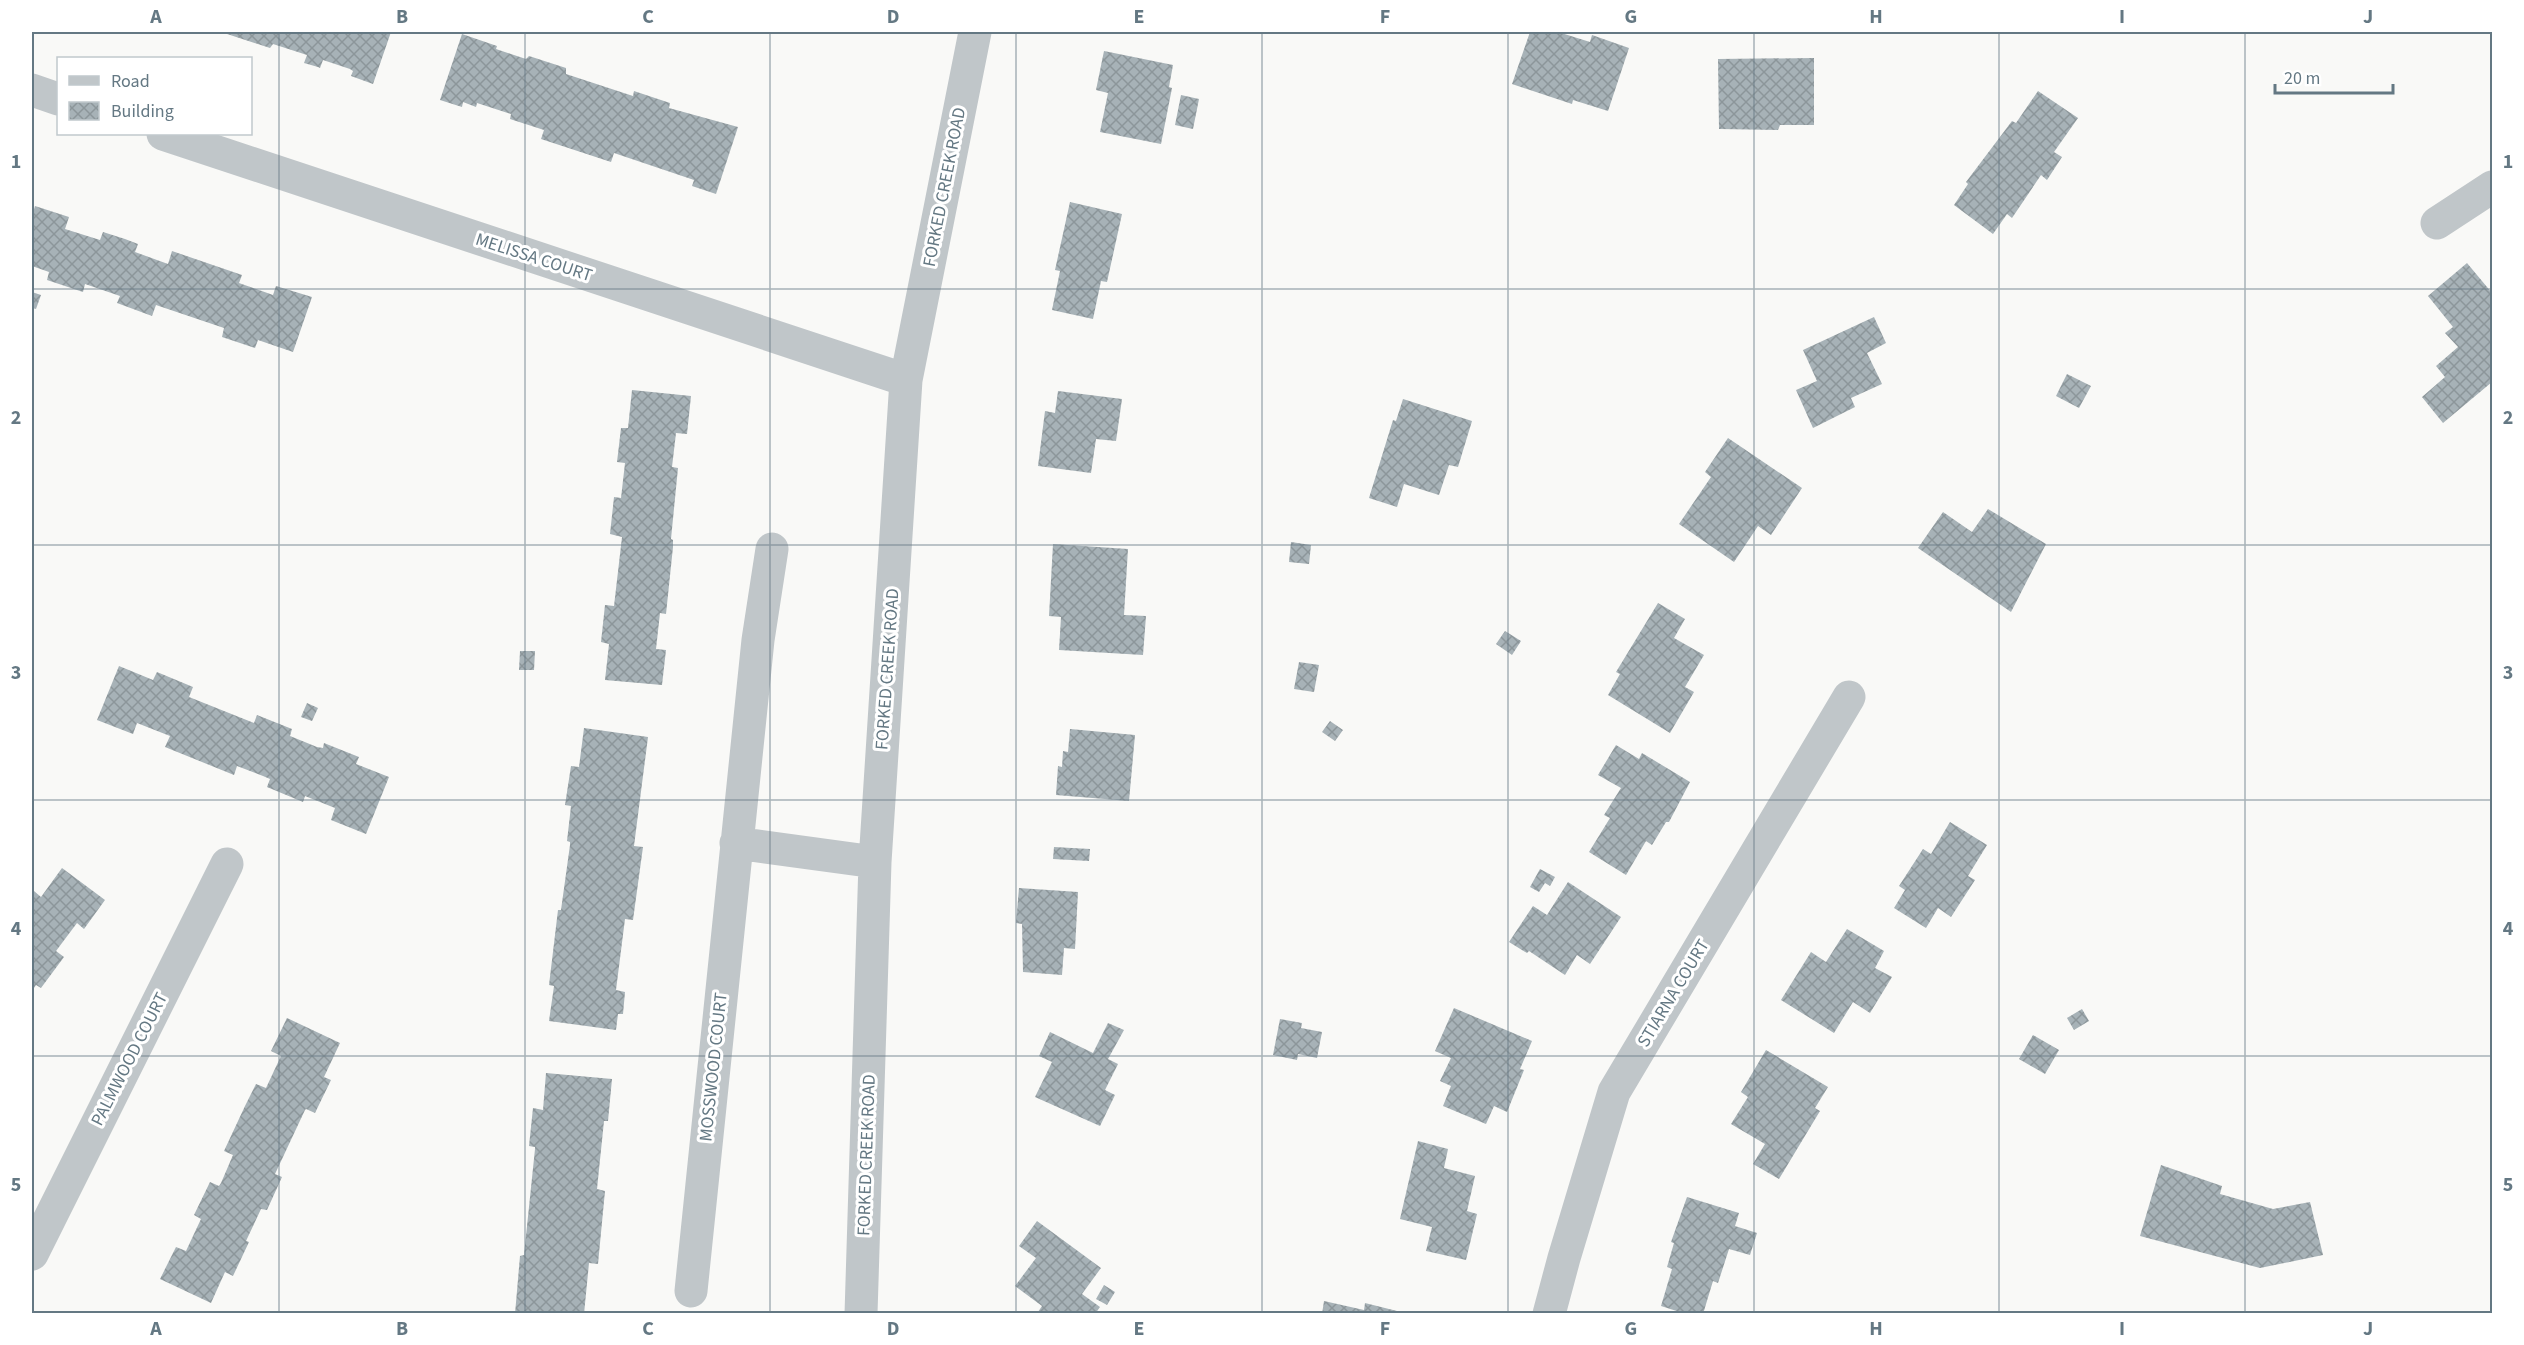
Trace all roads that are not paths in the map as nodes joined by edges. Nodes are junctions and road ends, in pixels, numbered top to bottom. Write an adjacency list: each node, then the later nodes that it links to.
1 (975, 32): 7 (street, FORKED CREEK ROAD)
2 (32, 90): 3 (street)
3 (57, 99)
4 (166, 135): 7 (street, MELISSA COURT)
5 (2493, 187): 6 (street)
6 (2437, 223)
7 (906, 380): 11 (street, FORKED CREEK ROAD)
8 (772, 549): 10 (street, MOSSWOOD COURT)
9 (1849, 697): 16 (street, STIARNA COURT)
10 (736, 843): 11 (street); 14 (street, MOSSWOOD COURT)
11 (875, 862): 15 (street, FORKED CREEK ROAD)
12 (227, 864): 13 (street, PALMWOOD COURT)
13 (32, 1254)
14 (691, 1291)
15 (861, 1314)
16 (1549, 1314)

